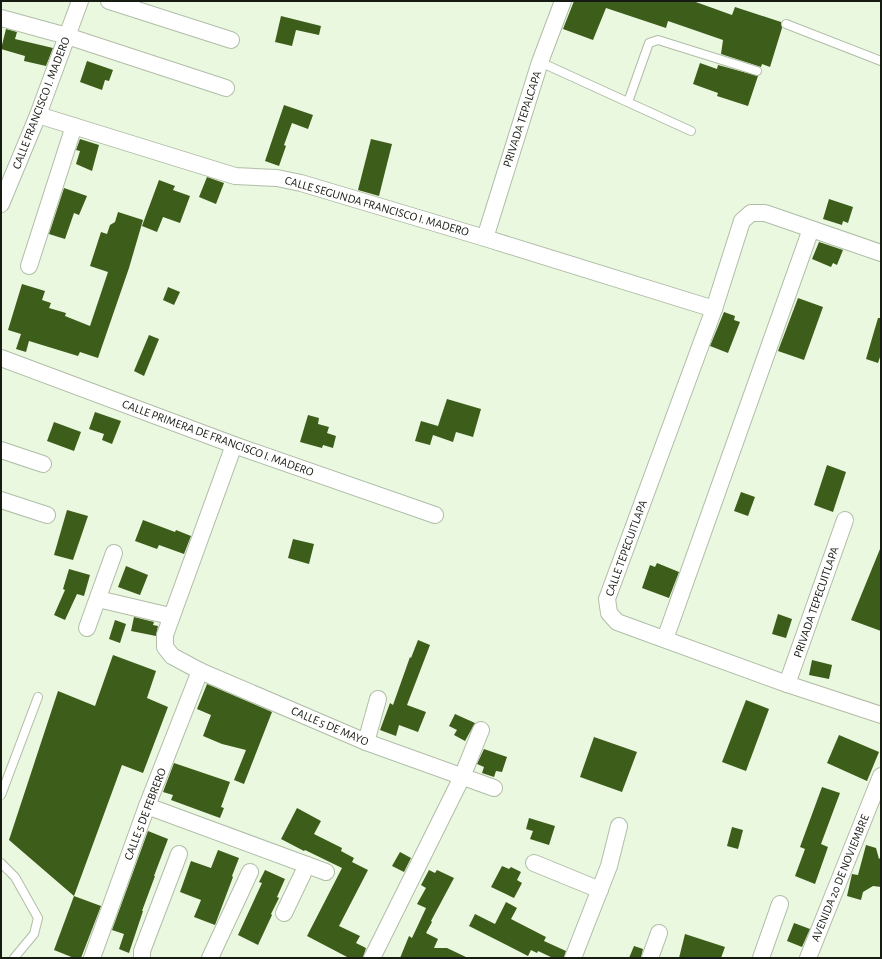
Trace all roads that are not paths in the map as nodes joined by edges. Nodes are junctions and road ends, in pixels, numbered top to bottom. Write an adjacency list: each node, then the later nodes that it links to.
1 (80, 1): 6 (street, CALLE FRANCISCO I. MADERO)
2 (109, 1): 7 (street)
3 (563, 1): 9 (street, PRIVADA TEPALCAPA)
4 (1, 18): 6 (street)
5 (786, 24): 8 (lane)
6 (67, 36): 11 (street); 13 (street, CALLE FRANCISCO I. MADERO)
7 (231, 40)
8 (881, 61)
9 (540, 62): 12 (lane); 18 (street, PRIVADA TEPALCAPA)
10 (757, 71): 12 (lane)
11 (226, 88)
12 (628, 102): 15 (lane)
13 (38, 115): 14 (street, CALLE SEGUNDA FRANCISCO I. MADERO); 16 (street, CALLE FRANCISCO I. MADERO)
14 (74, 126): 18 (street, CALLE SEGUNDA FRANCISCO I. MADERO); 20 (street)
15 (691, 131)
16 (1, 204)
17 (812, 229): 19 (street); 21 (street, CALLE TEPECUITLAPA); 34 (street)
18 (485, 238): 21 (street, CALLE SEGUNDA FRANCISCO I. MADERO)
19 (881, 253)
20 (29, 266)
21 (714, 309): 34 (street, CALLE TEPECUITLAPA)
22 (1, 358): 23 (street, CALLE PRIMERA DE FRANCISCO I. MADERO)
23 (234, 444): 28 (street, CALLE PRIMERA DE FRANCISCO I. MADERO); 32 (street, CALLE 5 DE MAYO)
24 (1, 450): 25 (street)
25 (43, 464)
26 (1, 500): 27 (street)
27 (47, 515)
28 (435, 515)
29 (845, 520): 36 (street, PRIVADA TEPECUITLAPA)
30 (114, 553): 31 (street)
31 (98, 598): 32 (street); 33 (street)
32 (170, 616): 35 (street, CALLE 5 DE MAYO)
33 (87, 628)
34 (665, 639): 36 (street, CALLE TEPECUITLAPA)
35 (200, 671): 41 (street, CALLE 5 DE MAYO); 46 (street, CALLE 5 DE FEBRERO)
36 (787, 684): 39 (street, CALLE TEPECUITLAPA)
37 (38, 697): 45 (lane)
38 (378, 699): 41 (street)
39 (881, 715)
40 (481, 730): 43 (street)
41 (366, 742): 43 (street, CALLE 5 DE MAYO)
42 (881, 776): 66 (street, AVENIDA 20 DE NOVIEMBRE)
43 (462, 777): 44 (street, CALLE 5 DE MAYO); 62 (street)
44 (494, 788)
45 (1, 795)
46 (147, 806): 51 (street); 59 (street, CALLE 5 DE FEBRERO)
47 (619, 826): 54 (street)
48 (179, 854): 60 (street)
49 (1, 863): 58 (lane)
50 (534, 863): 54 (street)
51 (307, 865): 53 (street); 56 (street)
52 (250, 872): 61 (street)
53 (326, 872)
54 (600, 890): 63 (street)
55 (780, 904): 65 (street)
56 (284, 913)
57 (659, 933): 64 (street)
58 (14, 958)
59 (92, 958)
60 (142, 958)
61 (210, 958)
62 (372, 958)
63 (572, 958)
64 (650, 958)
65 (761, 958)
66 (808, 958)

